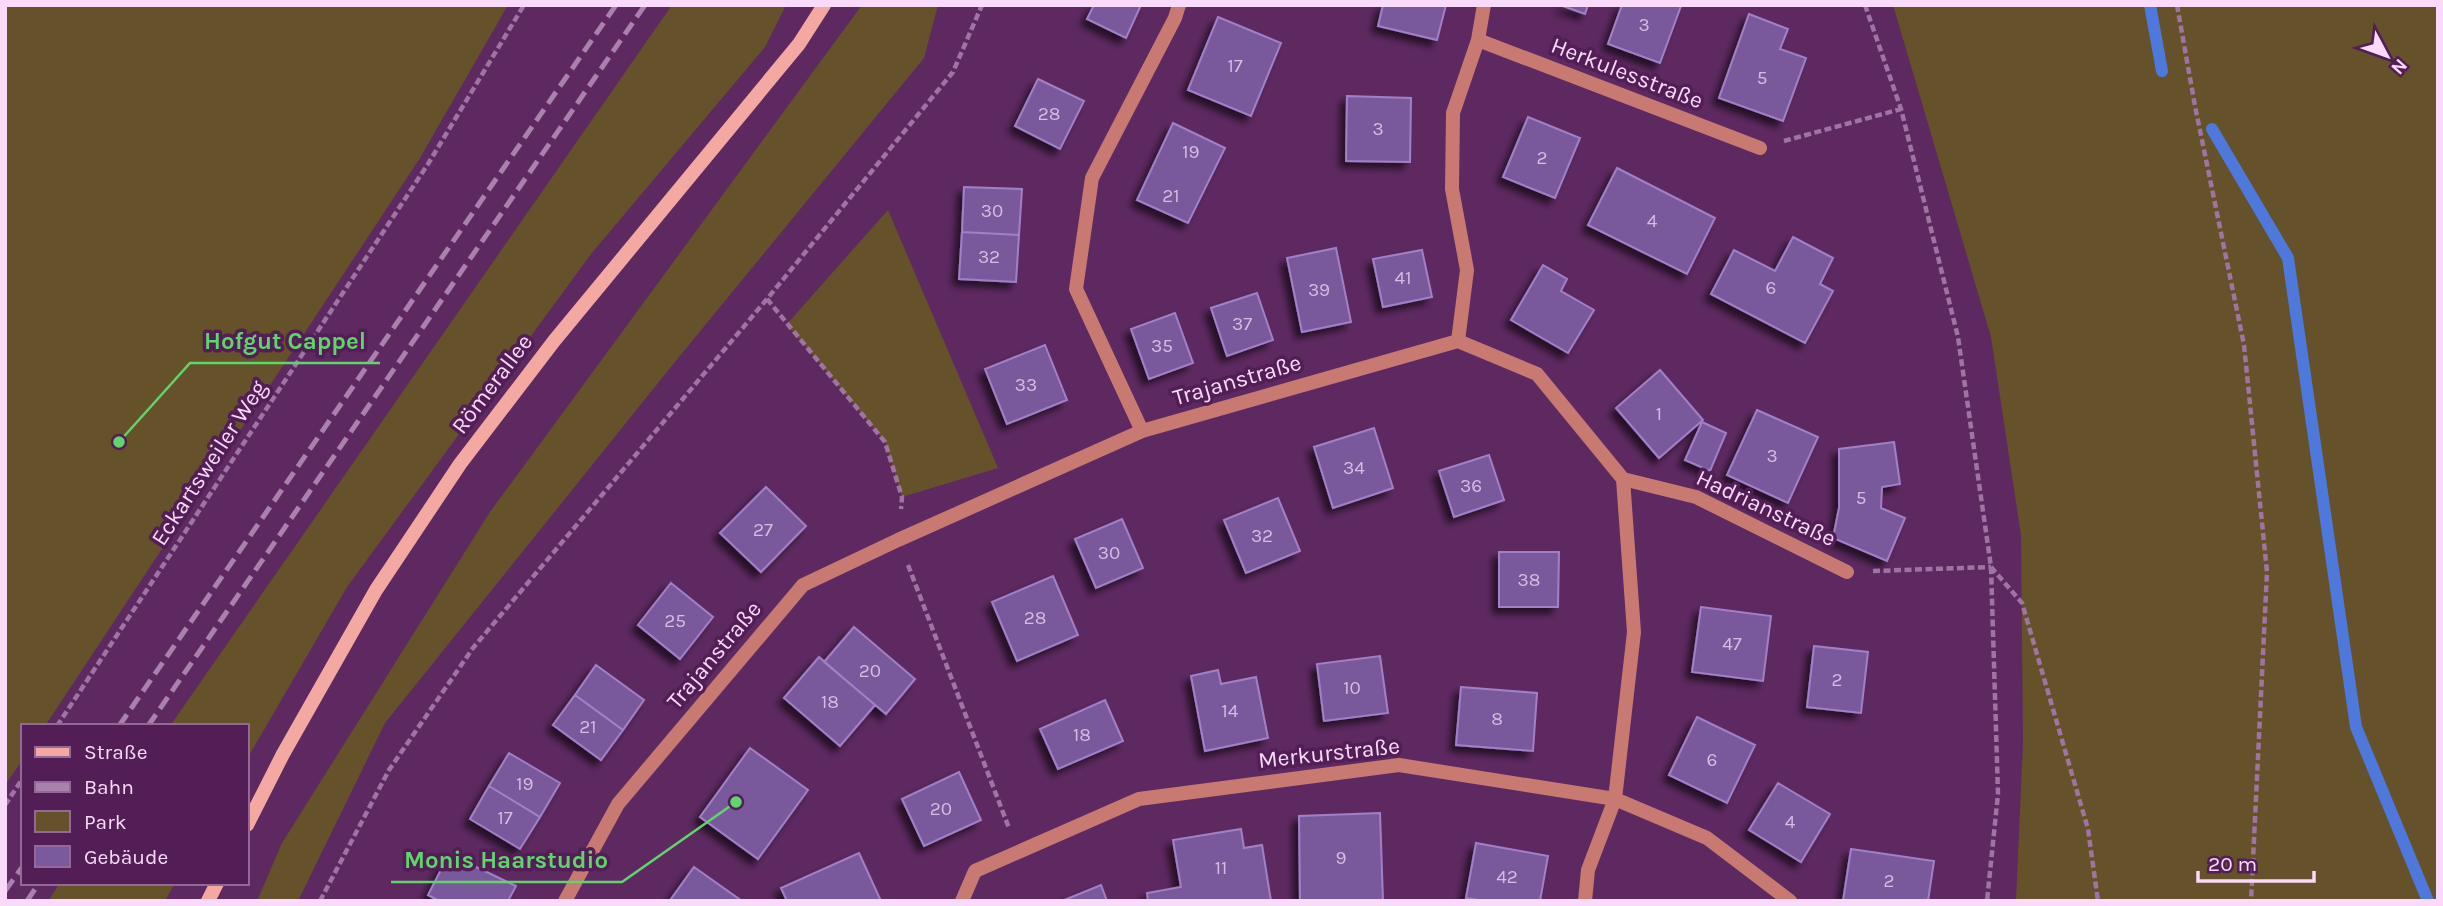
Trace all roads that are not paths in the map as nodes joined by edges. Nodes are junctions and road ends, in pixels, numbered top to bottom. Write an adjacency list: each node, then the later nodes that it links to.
1 (824, 5): 11 (street, Römerallee)
2 (1179, 5): 7 (street)
3 (1484, 5): 4 (street)
4 (1478, 40): 5 (street, Herkulesstraße); 6 (street)
5 (1760, 148)
6 (1458, 341): 7 (street, Trajanstraße); 8 (street)
7 (1142, 431): 14 (street, Trajanstraße)
8 (1623, 479): 9 (street, Hadrianstraße); 10 (street)
9 (1847, 572)
10 (1615, 799): 15 (street, Merkurstraße); 16 (street); 17 (street, Merkurstraße)
11 (248, 823)
12 (216, 885): 13 (street)
13 (208, 901)
14 (565, 901)
15 (962, 901)
16 (1585, 901)
17 (1790, 901)

